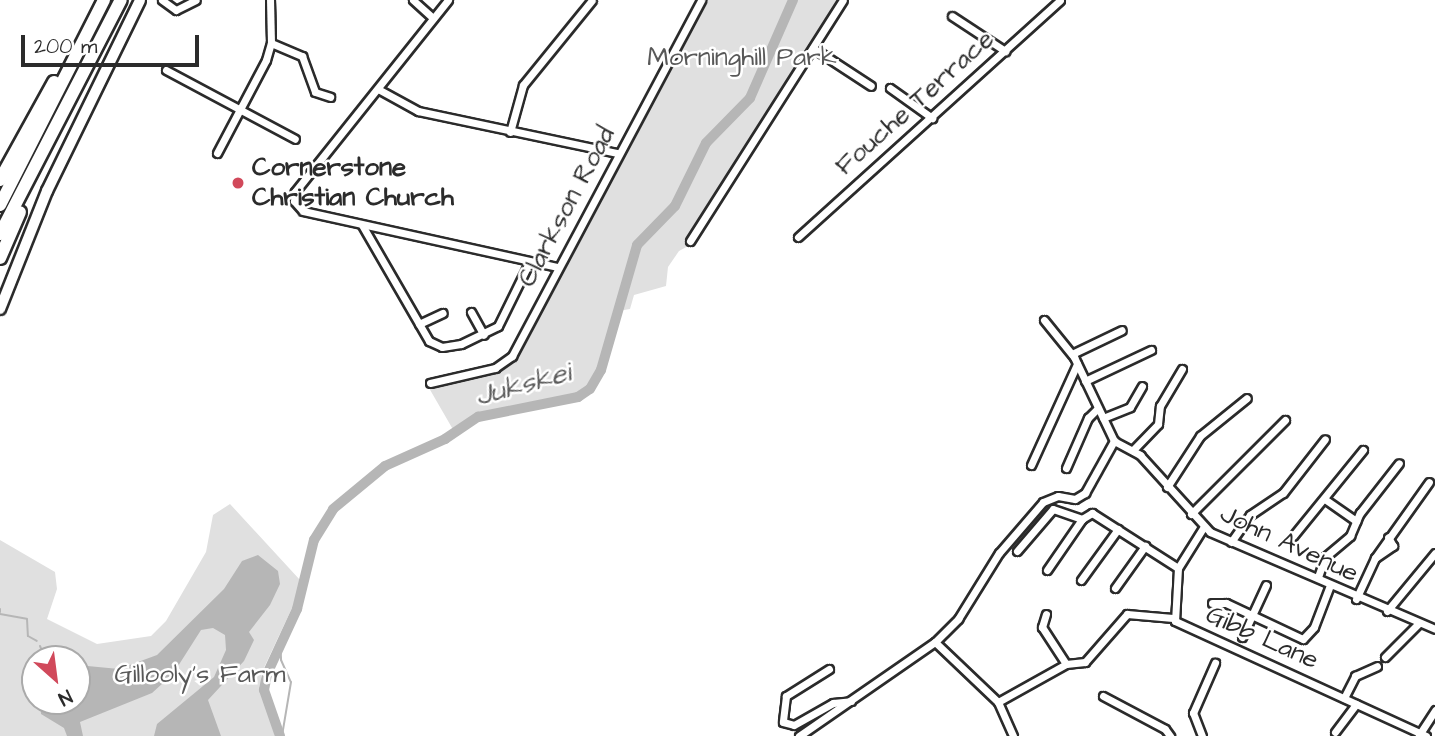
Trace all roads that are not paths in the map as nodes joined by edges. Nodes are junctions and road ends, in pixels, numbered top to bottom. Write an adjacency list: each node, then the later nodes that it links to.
1 (104, 0): 15 (highway)
2 (121, 0): 26 (highway)
3 (140, 0): 42 (main road)
4 (162, 0): 5 (street)
5 (196, 0)
6 (270, 0): 16 (street)
7 (413, 0): 14 (street)
8 (448, 0): 14 (street)
9 (592, 0): 27 (street)
10 (701, 0): 31 (street, Clarkson Road)
11 (844, 0): 17 (street)
12 (1060, 0): 18 (street, Fouche Terrace)
13 (952, 16): 18 (street)
14 (433, 18): 22 (street)
15 (94, 19): 28 (highway); 34 (highway)
16 (271, 43): 23 (street); 24 (street)
17 (813, 48): 20 (street); 38 (street)
18 (1005, 51): 25 (street, Fouche Terrace)
19 (166, 70): 24 (street)
20 (871, 86)
21 (890, 88): 25 (street)
22 (378, 89): 27 (street); 35 (street)
23 (330, 96)
24 (240, 109): 29 (street); 30 (street)
25 (932, 118): 37 (street, Fouche Terrace)
26 (55, 127): 36 (highway); 39 (highway)
27 (510, 132): 31 (street)
28 (23, 139): 32 (highway); 33 (highway)
29 (295, 139)
30 (217, 153)
31 (618, 153): 41 (street, Clarkson Road)
32 (0, 174)
33 (0, 180)
34 (0, 205)
35 (362, 225): 40 (street); 46 (street)
36 (0, 234)
37 (798, 237)
38 (690, 241)
39 (0, 258)
40 (530, 261): 41 (street); 48 (street)
41 (558, 267): 54 (street, Clarkson Road)
42 (0, 309)
43 (471, 312): 48 (street)
44 (443, 313): 46 (street)
45 (1044, 320): 50 (street)
46 (419, 324): 48 (street)
47 (1122, 330): 50 (street)
48 (484, 335)
49 (1151, 350): 53 (street)
50 (1072, 354): 51 (street)
51 (1077, 364): 53 (street); 65 (street)
52 (1182, 369): 62 (street)
53 (1086, 381): 57 (street)
54 (430, 383)
55 (1142, 386): 58 (street)
56 (1247, 398): 68 (street)
57 (1098, 408): 58 (street); 66 (street)
58 (1103, 418): 61 (street)
59 (1285, 420): 70 (street)
60 (1325, 439): 76 (street)
61 (1114, 441): 62 (street, John Avenue); 96 (street)
62 (1133, 450): 68 (street, John Avenue)
63 (1363, 450): 69 (street)
64 (1399, 463): 72 (street)
65 (1031, 465)
66 (1066, 468)
67 (1429, 482): 87 (street)
68 (1167, 486): 70 (street, John Avenue)
69 (1326, 500): 72 (street); 75 (street)
70 (1191, 514): 73 (street, John Avenue)
71 (1082, 519): 74 (street); 78 (street); 81 (street)
72 (1356, 521): 82 (street)
73 (1203, 528): 76 (street, John Avenue); 80 (street, Gibb Lane)
74 (1118, 529): 77 (street); 83 (street)
75 (1293, 536)
76 (1231, 541): 82 (street, John Avenue)
77 (1145, 546): 80 (street); 86 (street)
78 (1017, 551)
79 (1435, 553): 89 (street)
80 (1178, 568): 92 (street, Gibb Lane)
81 (1047, 570)
82 (1318, 577): 85 (street, John Avenue)
83 (1081, 580)
84 (1266, 585): 91 (street)
85 (1329, 585): 87 (street, John Avenue); 91 (street)
86 (1115, 588)
87 (1356, 599): 89 (street, John Avenue)
88 (1212, 603): 91 (street)
89 (1387, 611): 93 (street, John Avenue)
90 (1046, 614): 99 (street)
91 (1251, 616): 95 (street)
92 (1173, 618): 99 (street); 103 (street, Gibb Lane)
93 (1419, 623): 94 (street, John Avenue); 97 (street)
94 (1434, 628)
95 (1241, 637)
96 (935, 642): 104 (street); 105 (street)
97 (1385, 657)
98 (1214, 663): 113 (street)
99 (1066, 664): 105 (street)
100 (1377, 666): 103 (street)
101 (829, 669): 104 (street)
102 (1103, 696): 112 (street)
103 (1344, 698): 106 (street, Gibb Lane)
104 (852, 702): 110 (street)
105 (998, 702): 111 (street)
106 (1356, 704): 108 (street); 109 (street, Gibb Lane)
107 (1435, 710): 109 (street)
108 (1335, 732)
109 (1421, 735)
110 (799, 736)
111 (1013, 736)
112 (1170, 736)
113 (1202, 736)

